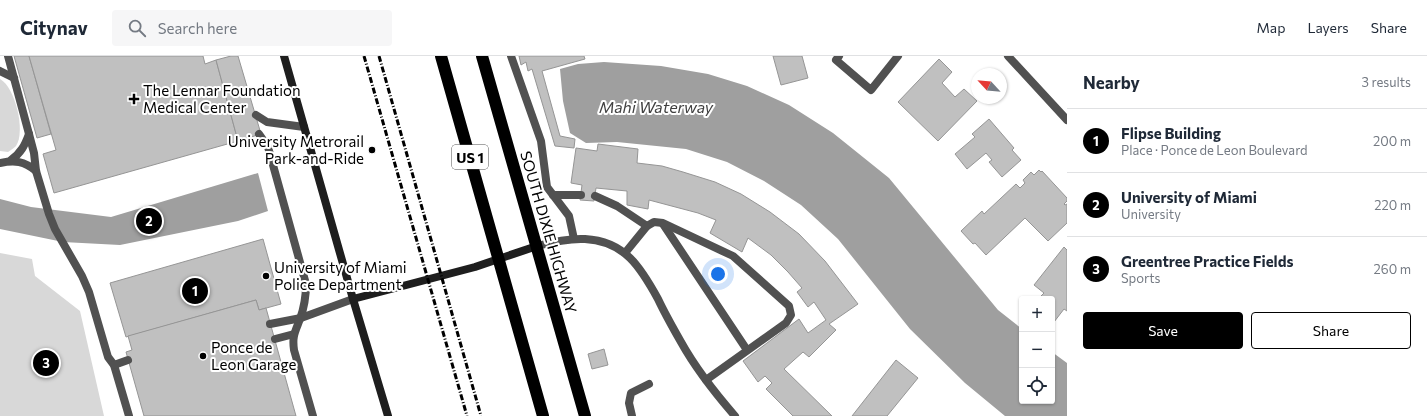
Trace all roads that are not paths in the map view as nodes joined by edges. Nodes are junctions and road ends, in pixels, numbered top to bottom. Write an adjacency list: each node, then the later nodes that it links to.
1 (8, 56): 10 (street)
2 (284, 56): 13 (main road)
3 (441, 56): 27 (highway, US 1)
4 (482, 56): 25 (highway, SOUTH DIXIE HIGHWAY / US 1)
5 (511, 56): 19 (street)
6 (839, 56): 7 (street)
7 (898, 56)
8 (1008, 56): 12 (street)
9 (0, 71): 10 (street)
10 (14, 78): 14 (street)
11 (256, 115): 13 (street)
12 (1067, 120)
13 (304, 127): 28 (main road)
14 (29, 134): 16 (street); 18 (street)
15 (259, 134): 29 (street)
16 (11, 160): 17 (street); 18 (street)
17 (0, 163)
18 (36, 170): 35 (street)
19 (553, 195): 20 (street); 24 (street)
20 (581, 195)
21 (595, 196): 23 (street)
22 (663, 223): 23 (street); 33 (street); 33 (street)
23 (647, 226): 26 (street)
24 (574, 239): 25 (street); 26 (street)
25 (537, 246): 27 (main road); 42 (highway, SOUTH DIXIE HIGHWAY / US 1)
26 (625, 253): 36 (street)
27 (498, 258): 28 (main road); 41 (highway, US 1)
28 (353, 299): 29 (street); 40 (main road)
29 (301, 318): 30 (street); 31 (street)
30 (270, 324)
31 (294, 334): 32 (street); 39 (street)
32 (275, 339)
33 (747, 350): 36 (street)
34 (128, 360): 35 (street)
35 (114, 365): 38 (street)
36 (706, 380): 44 (street)
37 (649, 384): 43 (street)
38 (129, 416)
39 (313, 416)
40 (388, 416)
41 (543, 416)
42 (585, 416)
43 (632, 416)
44 (735, 416)

